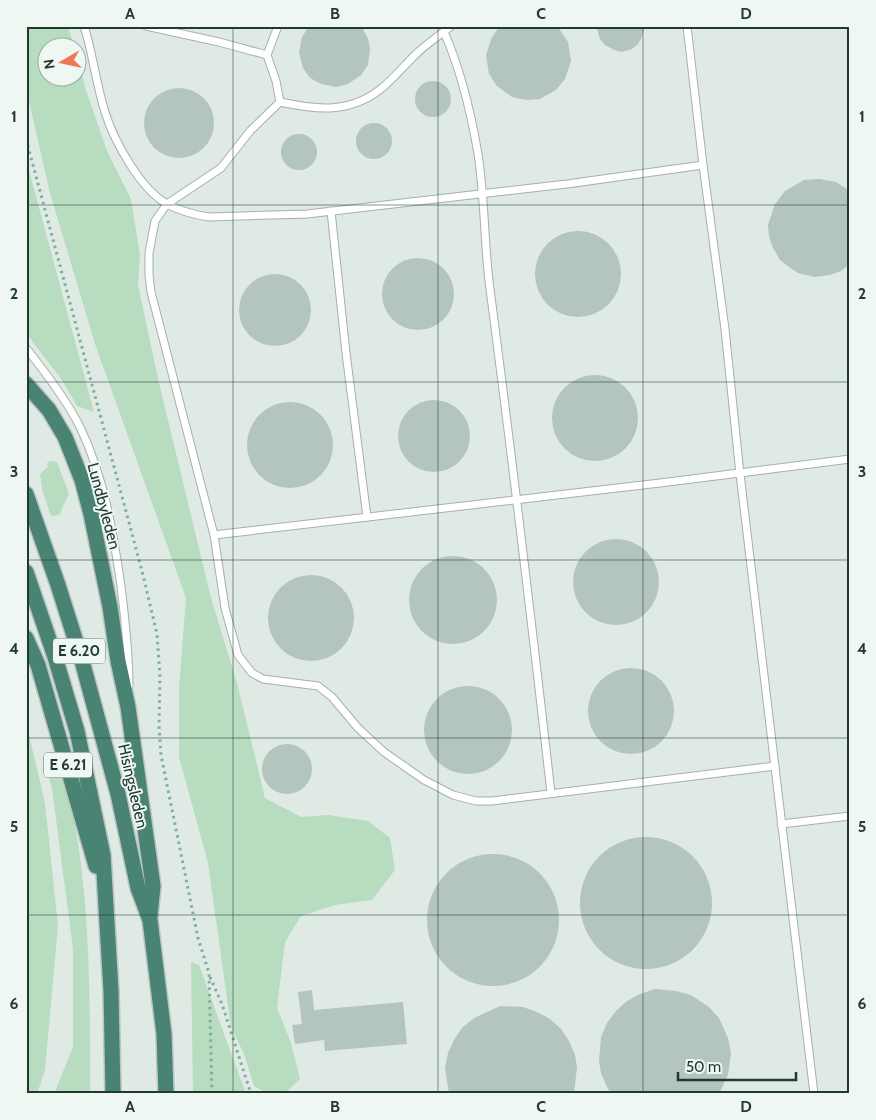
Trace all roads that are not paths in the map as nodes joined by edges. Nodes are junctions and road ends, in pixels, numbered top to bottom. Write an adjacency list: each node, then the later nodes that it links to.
1 (146, 26): 7 (lane)
2 (278, 26): 7 (lane)
3 (451, 26): 6 (lane)
4 (687, 26): 9 (lane)
5 (87, 27): 11 (lane)
6 (444, 32): 8 (lane); 10 (lane)
7 (267, 55): 8 (lane)
8 (280, 102): 11 (lane)
9 (703, 165): 10 (lane); 16 (lane)
10 (482, 194): 12 (lane); 18 (lane)
11 (167, 204): 12 (lane); 20 (lane)
12 (331, 211): 19 (lane)
13 (26, 348): 23 (lane)
14 (26, 384): 23 (highway, Lundbyleden)
15 (850, 459): 16 (lane)
16 (740, 474): 18 (lane); 24 (lane)
17 (26, 494): 29 (highway, Hisingsleden / E 6.20)
18 (517, 499): 19 (lane); 25 (lane)
19 (366, 517): 20 (lane)
20 (214, 535): 25 (lane)
21 (26, 572): 28 (highway, E 6.20)
22 (26, 638): 28 (highway, E 6.21)
23 (128, 707): 29 (highway, Lundbyleden)
24 (775, 766): 25 (lane); 27 (lane)
25 (551, 793)
26 (850, 816): 27 (lane)
27 (781, 824): 32 (lane)
28 (106, 894): 30 (highway, E 6.20)
29 (150, 920): 31 (highway, Hisingsleden / E 6.20)
30 (113, 1094)
31 (166, 1094)
32 (814, 1094)

